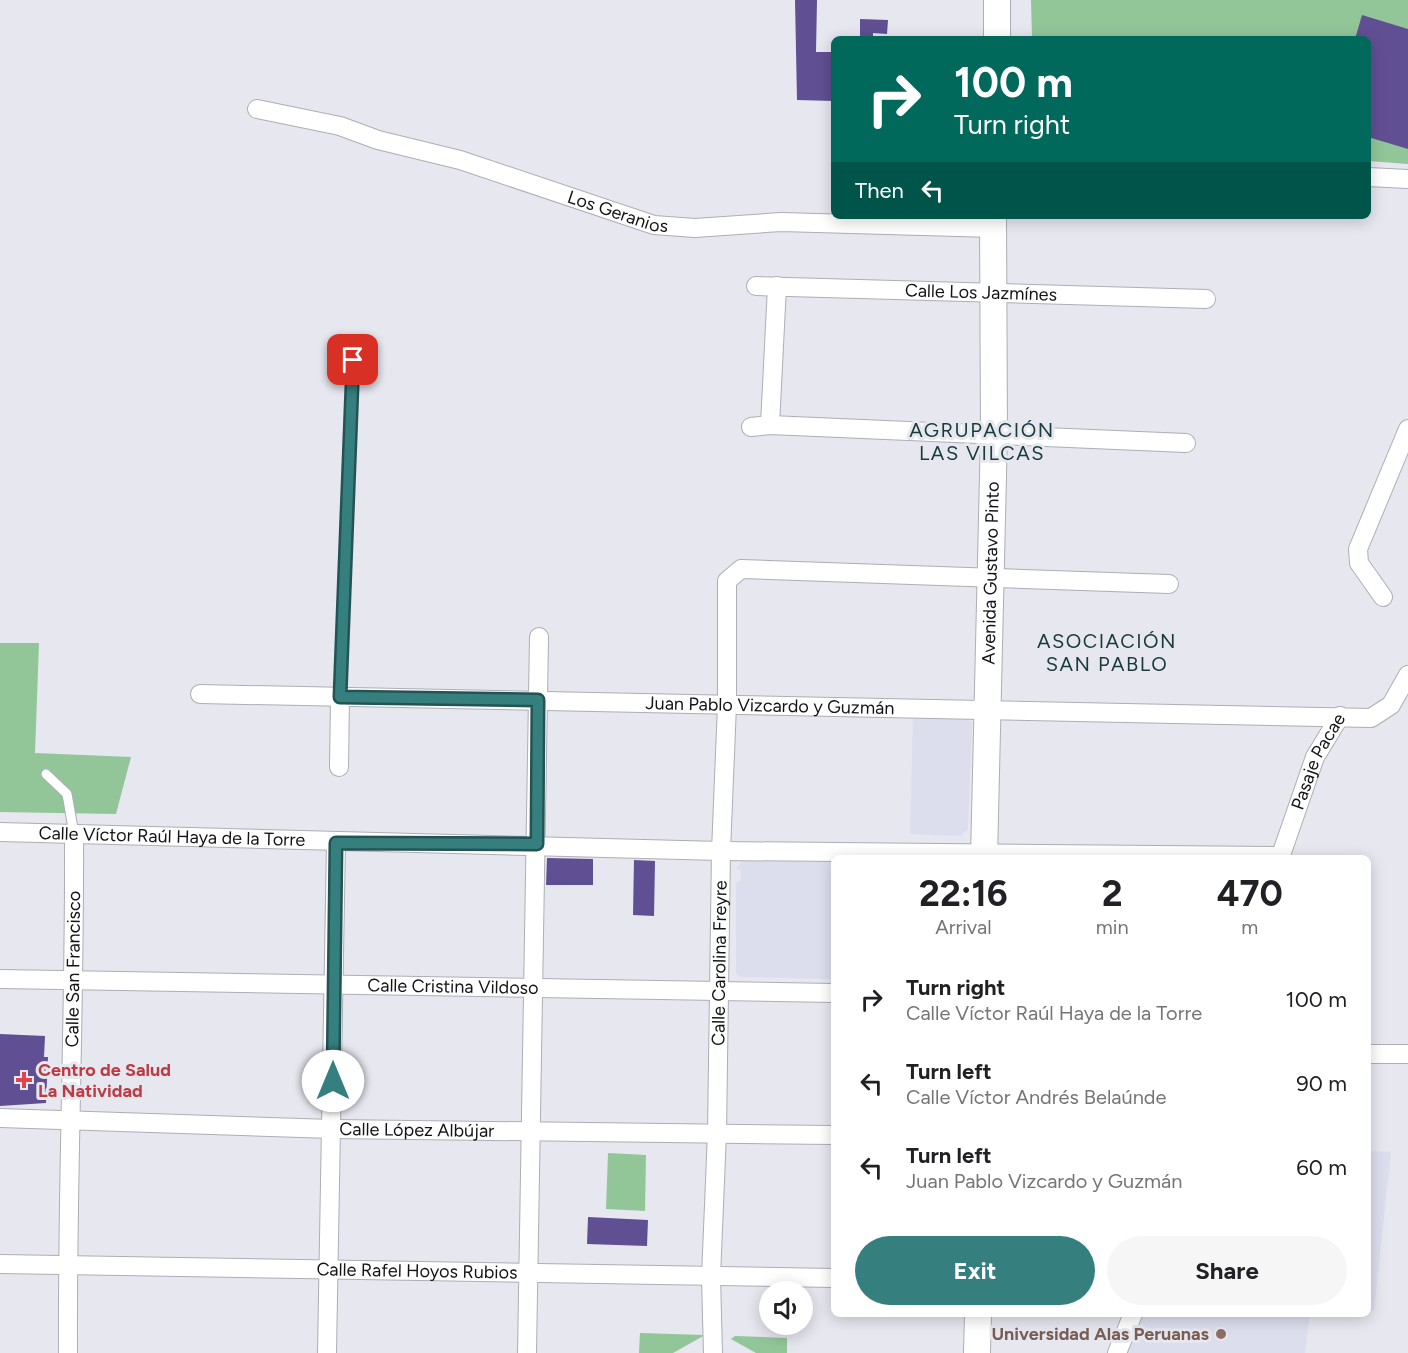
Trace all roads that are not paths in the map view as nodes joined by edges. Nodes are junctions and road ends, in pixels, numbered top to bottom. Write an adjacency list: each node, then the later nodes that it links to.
1 (997, 0): 2 (main road)
2 (997, 36)
3 (256, 109): 6 (street, Los Geranios)
4 (1371, 177): 5 (street)
5 (1408, 179)
6 (993, 222): 9 (main road, Avenida Gustavo Pinto)
7 (756, 286): 8 (street, Calle Los Jazmínes)
8 (777, 286): 9 (street, Calle Los Jazmínes); 12 (street)
9 (993, 292): 10 (street, Calle Los Jazmínes); 15 (main road, Avenida Gustavo Pinto)
10 (1206, 298)
11 (353, 360): 23 (lane)
12 (770, 424): 13 (street); 15 (street)
13 (751, 427)
14 (1408, 429): 19 (street)
15 (994, 434): 16 (street); 17 (main road, Avenida Gustavo Pinto)
16 (1186, 443)
17 (990, 576): 18 (street); 25 (street, Calle Carolina Freyre); 26 (main road, Avenida Gustavo Pinto)
18 (1168, 584)
19 (1383, 597)
20 (539, 637): 24 (street)
21 (1408, 675): 27 (street, Pasaje Pacae)
22 (200, 694): 23 (street, Juan Pablo Vizcardo y Guzmán)
23 (340, 697): 24 (street, Juan Pablo Vizcardo y Guzmán); 28 (street)
24 (538, 700): 25 (street, Juan Pablo Vizcardo y Guzmán); 33 (street)
25 (727, 705): 26 (street, Juan Pablo Vizcardo y Guzmán); 34 (street, Calle Carolina Freyre)
26 (986, 712): 27 (street, Juan Pablo Vizcardo y Guzmán); 36 (main road, Avenida Gustavo Pinto)
27 (1340, 716): 37 (street, Pasaje Pacae)
28 (339, 767)
29 (46, 774): 31 (lane, Calle San Francisco)
30 (0, 832): 31 (street, Calle Víctor Raúl Haya de la Torre)
31 (74, 834): 32 (street, Calle Víctor Raúl Haya de la Torre); 39 (street, Calle San Francisco)
32 (336, 843): 33 (street, Calle Víctor Raúl Haya de la Torre); 40 (street)
33 (537, 844): 34 (street, Calle Víctor Raúl Haya de la Torre); 41 (street)
34 (721, 851): 35 (street, Calle Víctor Raúl Haya de la Torre); 42 (street, Calle Carolina Freyre)
35 (931, 855)
36 (984, 855)
37 (1282, 855)
38 (0, 979): 39 (street, Calle Cristina Vildoso)
39 (75, 979): 40 (street, Calle Cristina Vildoso); 47 (street, Calle San Francisco)
40 (333, 985): 41 (street, Calle Cristina Vildoso); 48 (street)
41 (534, 989): 42 (street, Calle Cristina Vildoso); 49 (street)
42 (718, 990): 43 (street, Calle Cristina Vildoso); 50 (street, Calle Carolina Freyre)
43 (831, 993)
44 (1371, 1054): 45 (street)
45 (1408, 1054)
46 (0, 1118): 47 (street, Calle López Albújar)
47 (70, 1119): 48 (street, Calle López Albújar); 53 (street, Calle San Francisco)
48 (332, 1128): 49 (street, Calle López Albújar); 54 (street)
49 (531, 1131): 50 (street, Calle López Albújar); 55 (street)
50 (717, 1133): 51 (street, Calle López Albújar); 56 (street, Calle Carolina Freyre)
51 (831, 1135)
52 (0, 1264): 53 (street, Calle Rafel Hoyos Rubios)
53 (67, 1266): 54 (street, Calle Rafel Hoyos Rubios); 60 (street, Calle San Francisco)
54 (328, 1271): 55 (street, Calle Rafel Hoyos Rubios); 61 (street)
55 (529, 1274): 56 (street, Calle Rafel Hoyos Rubios); 62 (street)
56 (711, 1277): 57 (street, Calle Rafel Hoyos Rubios); 63 (street, Calle Carolina Freyre)
57 (831, 1278)
58 (978, 1317): 64 (main road)
59 (1132, 1317): 65 (street)
60 (68, 1353)
61 (327, 1353)
62 (527, 1353)
63 (713, 1353)
64 (977, 1353)
65 (1117, 1353)

